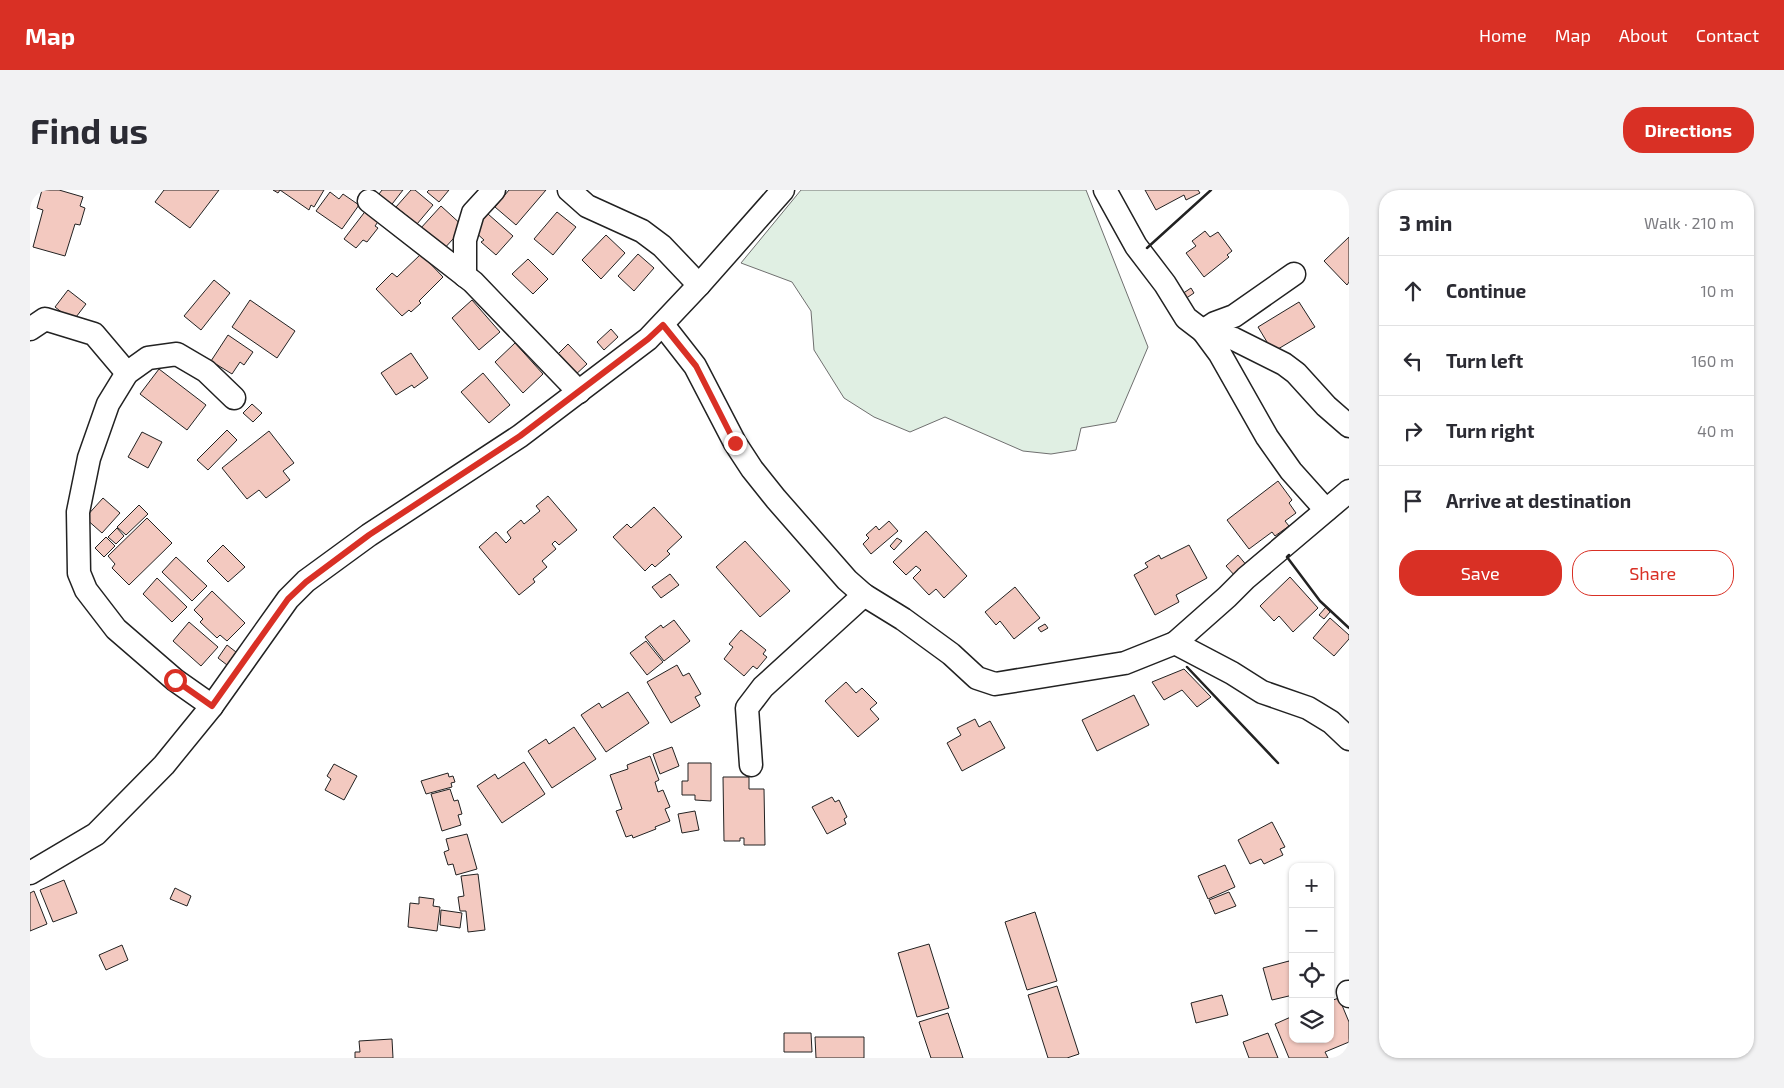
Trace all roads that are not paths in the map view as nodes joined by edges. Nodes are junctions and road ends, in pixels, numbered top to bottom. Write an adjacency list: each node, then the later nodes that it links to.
1 (494, 190): 7 (street)
2 (569, 190): 8 (street)
3 (782, 190): 8 (street)
4 (1105, 190): 11 (street)
5 (369, 201): 7 (street)
6 (1294, 274): 11 (street)
7 (464, 276): 13 (street)
8 (699, 285): 9 (street)
9 (663, 325): 13 (street); 18 (street)
10 (30, 329): 12 (street)
11 (1203, 330): 15 (street); 17 (street)
12 (127, 373): 14 (street); 20 (street)
13 (579, 392): 20 (street)
14 (234, 398)
15 (1349, 426)
16 (1349, 491): 17 (street)
17 (1326, 510): 19 (street)
18 (864, 595): 19 (street); 22 (street)
19 (1175, 643): 21 (street)
20 (212, 706): 23 (street)
21 (1349, 739)
22 (751, 765)
23 (30, 873)

